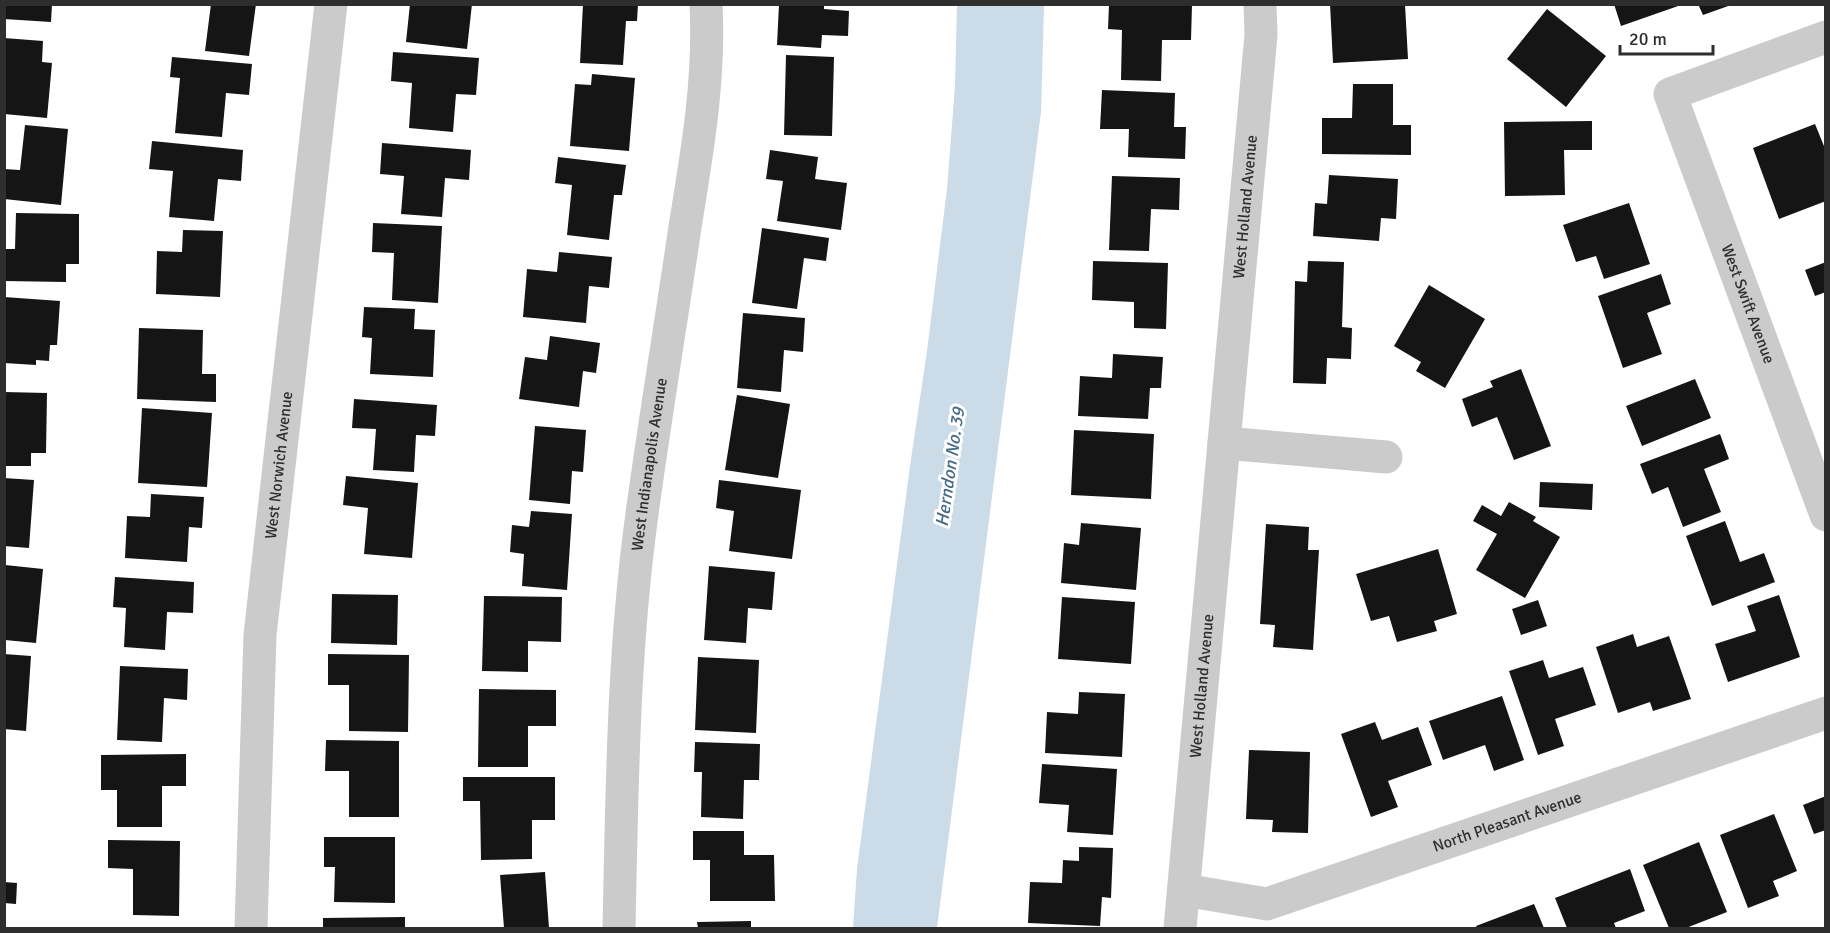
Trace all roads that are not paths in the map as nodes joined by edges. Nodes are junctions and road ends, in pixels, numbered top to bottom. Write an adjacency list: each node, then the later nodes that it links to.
1 (331, 4): 10 (street, West Norwich Avenue)
2 (706, 4): 11 (street, West Indianapolis Avenue)
3 (1260, 4): 5 (street, West Holland Avenue)
4 (1826, 37): 7 (street, West Swift Avenue)
5 (1224, 443): 6 (street); 9 (street, West Holland Avenue)
6 (1386, 457)
7 (1826, 514)
8 (1826, 712): 9 (street, North Pleasant Avenue)
9 (1184, 890): 12 (street, West Holland Avenue)
10 (251, 928)
11 (619, 928)
12 (1180, 928)

